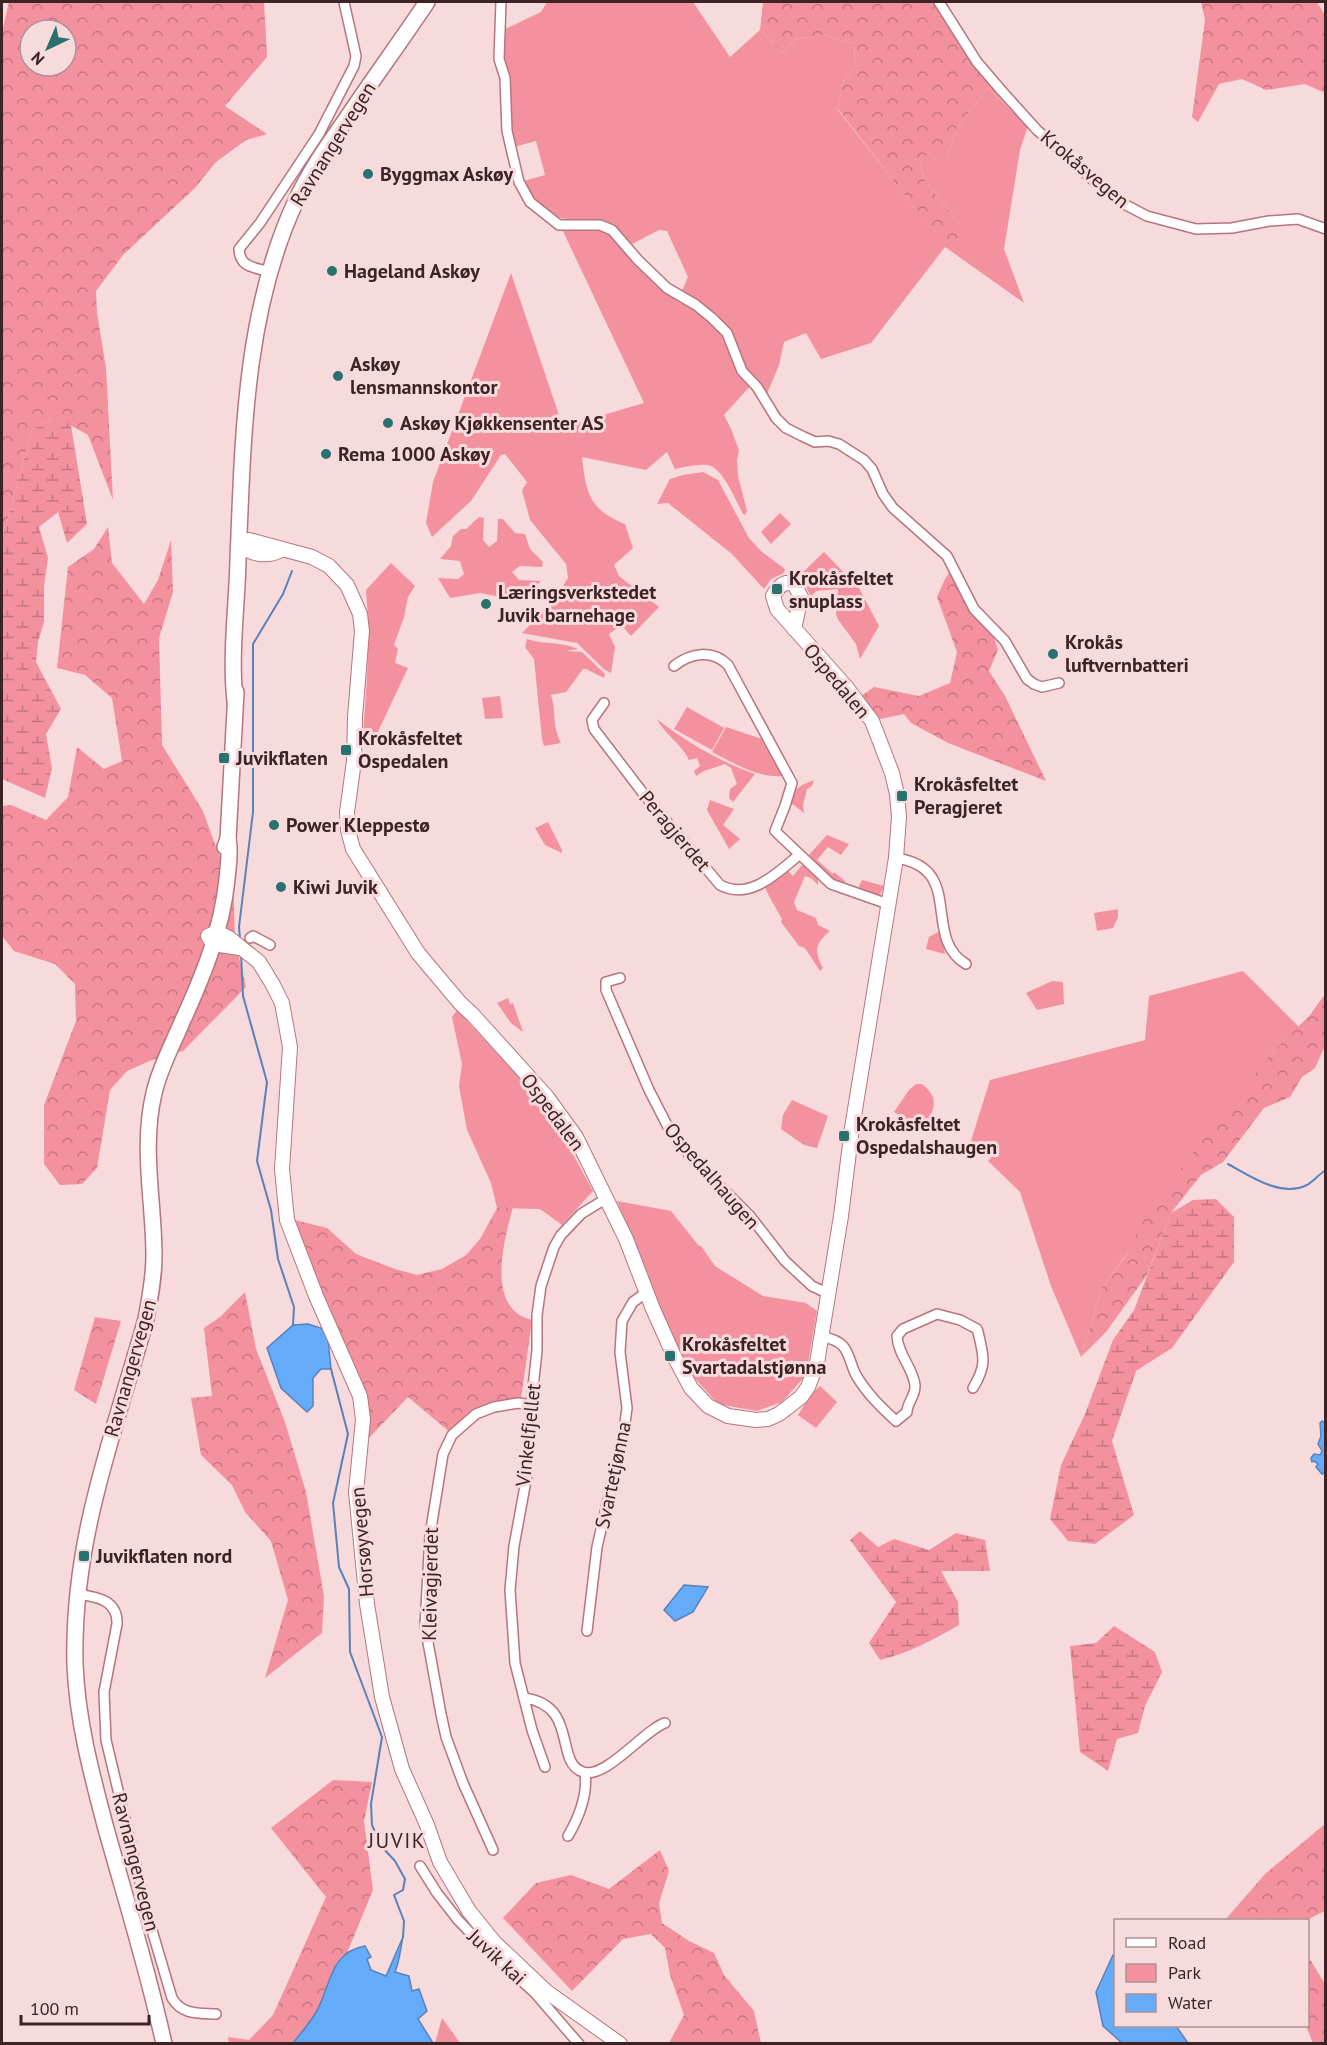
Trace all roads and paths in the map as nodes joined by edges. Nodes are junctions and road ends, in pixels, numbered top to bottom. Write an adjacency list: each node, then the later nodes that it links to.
1 (344, 2): 6 (street)
2 (427, 2): 6 (main road, Ravnangervegen)
3 (501, 2): 10 (street)
4 (939, 2): 5 (street, Krokåsvegen)
5 (1326, 229)
6 (270, 272): 7 (main road, Ravnangervegen)
7 (245, 546): 15 (main road, Ravnangervegen); 20 (street, Ospedalen)
8 (794, 629): 13 (street, Ospedalen)
9 (674, 666): 12 (street)
10 (1059, 683)
11 (604, 703): 12 (street, Peragjerdet)
12 (799, 855): 14 (street)
13 (896, 858): 14 (street, Ospedalen); 18 (street)
14 (888, 904): 22 (street, Ospedalen)
15 (213, 937): 26 (main road, Ravnangervegen); 38 (street, Horsøyvegen)
16 (250, 938): 17 (street)
17 (270, 945)
18 (966, 964)
19 (620, 978): 22 (street, Ospedalhaugen)
20 (607, 1198): 21 (street, Ospedalen); 25 (street, Vinkelfjellet)
21 (647, 1292): 23 (street, Ospedalen); 27 (street, Svartetjønna)
22 (829, 1294): 23 (street, Ospedalen)
23 (822, 1337): 24 (street)
24 (973, 1388)
25 (531, 1405): 28 (street, Vinkelfjellet); 33 (street, Kleivagjerdet)
26 (78, 1594): 35 (street, Ravnangervegen); 36 (main road, Ravnangervegen)
27 (587, 1631)
28 (524, 1698): 30 (street, Vinkelfjellet); 31 (street)
29 (665, 1724): 31 (street)
30 (545, 1767)
31 (585, 1773): 32 (street)
32 (568, 1836)
33 (493, 1850)
34 (420, 1866): 37 (street, Juvik kai)
35 (216, 2014)
36 (164, 2043)
37 (579, 2043)
38 (620, 2043)

